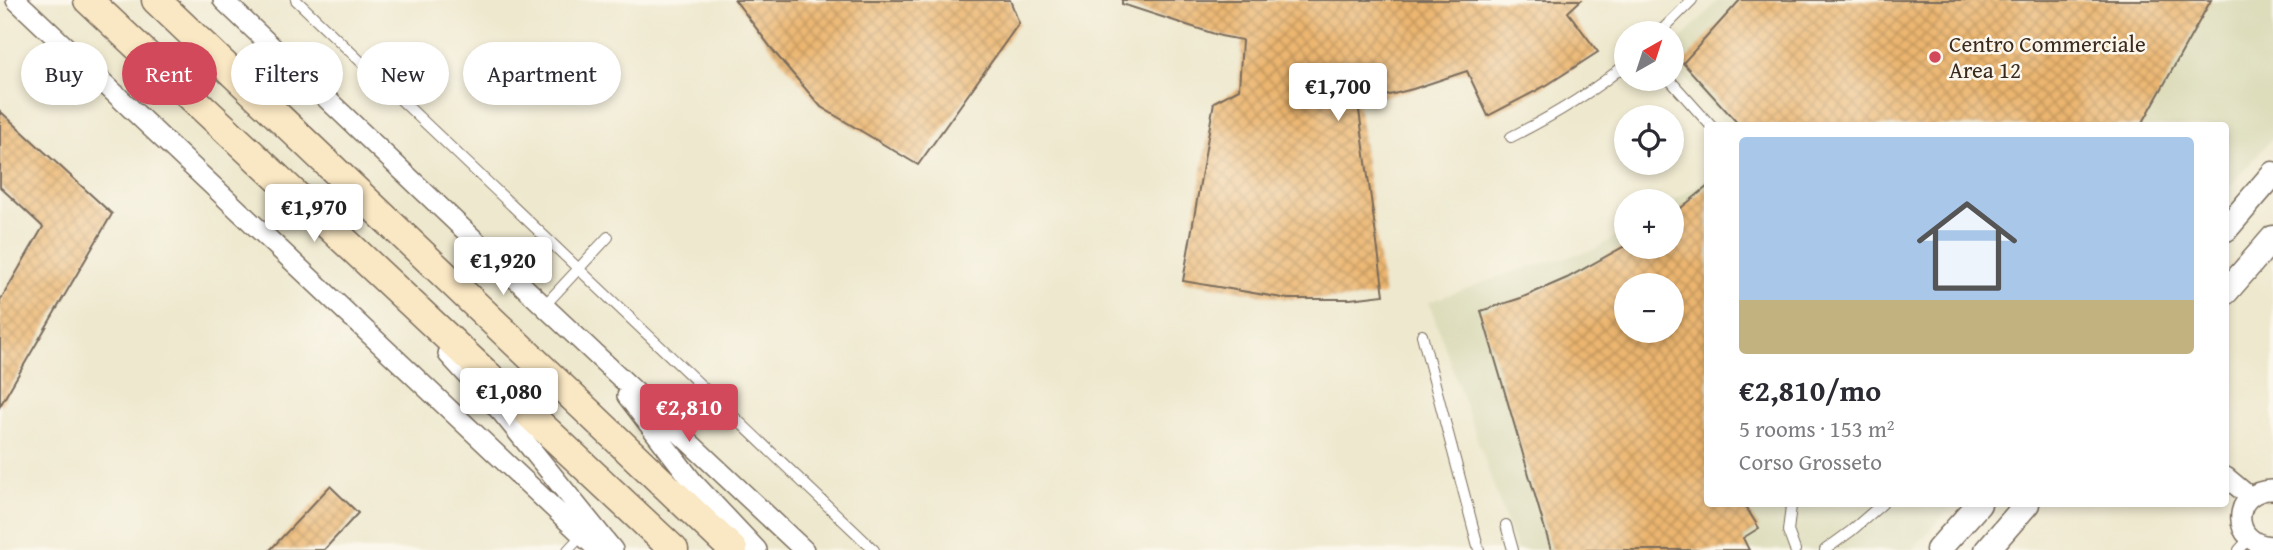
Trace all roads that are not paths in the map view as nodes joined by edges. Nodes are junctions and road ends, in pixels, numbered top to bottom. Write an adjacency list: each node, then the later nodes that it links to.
1 (16, 0): 30 (street)
2 (89, 0): 17 (main road)
3 (156, 0): 37 (main road)
4 (223, 0): 19 (street)
5 (296, 0): 16 (lane)
6 (1692, 0): 7 (lane)
7 (1671, 21)
8 (1614, 74): 11 (lane)
9 (1680, 91): 10 (lane)
10 (1707, 122)
11 (1511, 137)
12 (2273, 174): 13 (street)
13 (2229, 225)
14 (608, 237): 16 (lane)
15 (2273, 238): 18 (street)
16 (579, 267): 19 (lane); 40 (lane)
17 (377, 270): 35 (street); 36 (main road)
18 (2229, 289)
19 (544, 306): 21 (street)
20 (1422, 335): 41 (lane)
21 (599, 358): 38 (street); 39 (street)
22 (2229, 480): 24 (street)
23 (2273, 490): 24 (street)
24 (2250, 497): 31 (street)
25 (1791, 507): 43 (lane)
26 (1879, 507): 44 (lane)
27 (1976, 507): 45 (street)
28 (2024, 507): 46 (street)
29 (1506, 525): 42 (lane)
30 (582, 535): 33 (lane); 34 (street)
31 (2244, 544): 32 (street)
32 (2273, 546)
33 (568, 550)
34 (598, 550)
35 (613, 550)
36 (674, 550)
37 (733, 550)
38 (757, 550)
39 (804, 550)
40 (874, 550)
41 (1479, 550)
42 (1513, 550)
43 (1795, 550)
44 (1825, 550)
45 (1938, 550)
46 (1987, 550)

